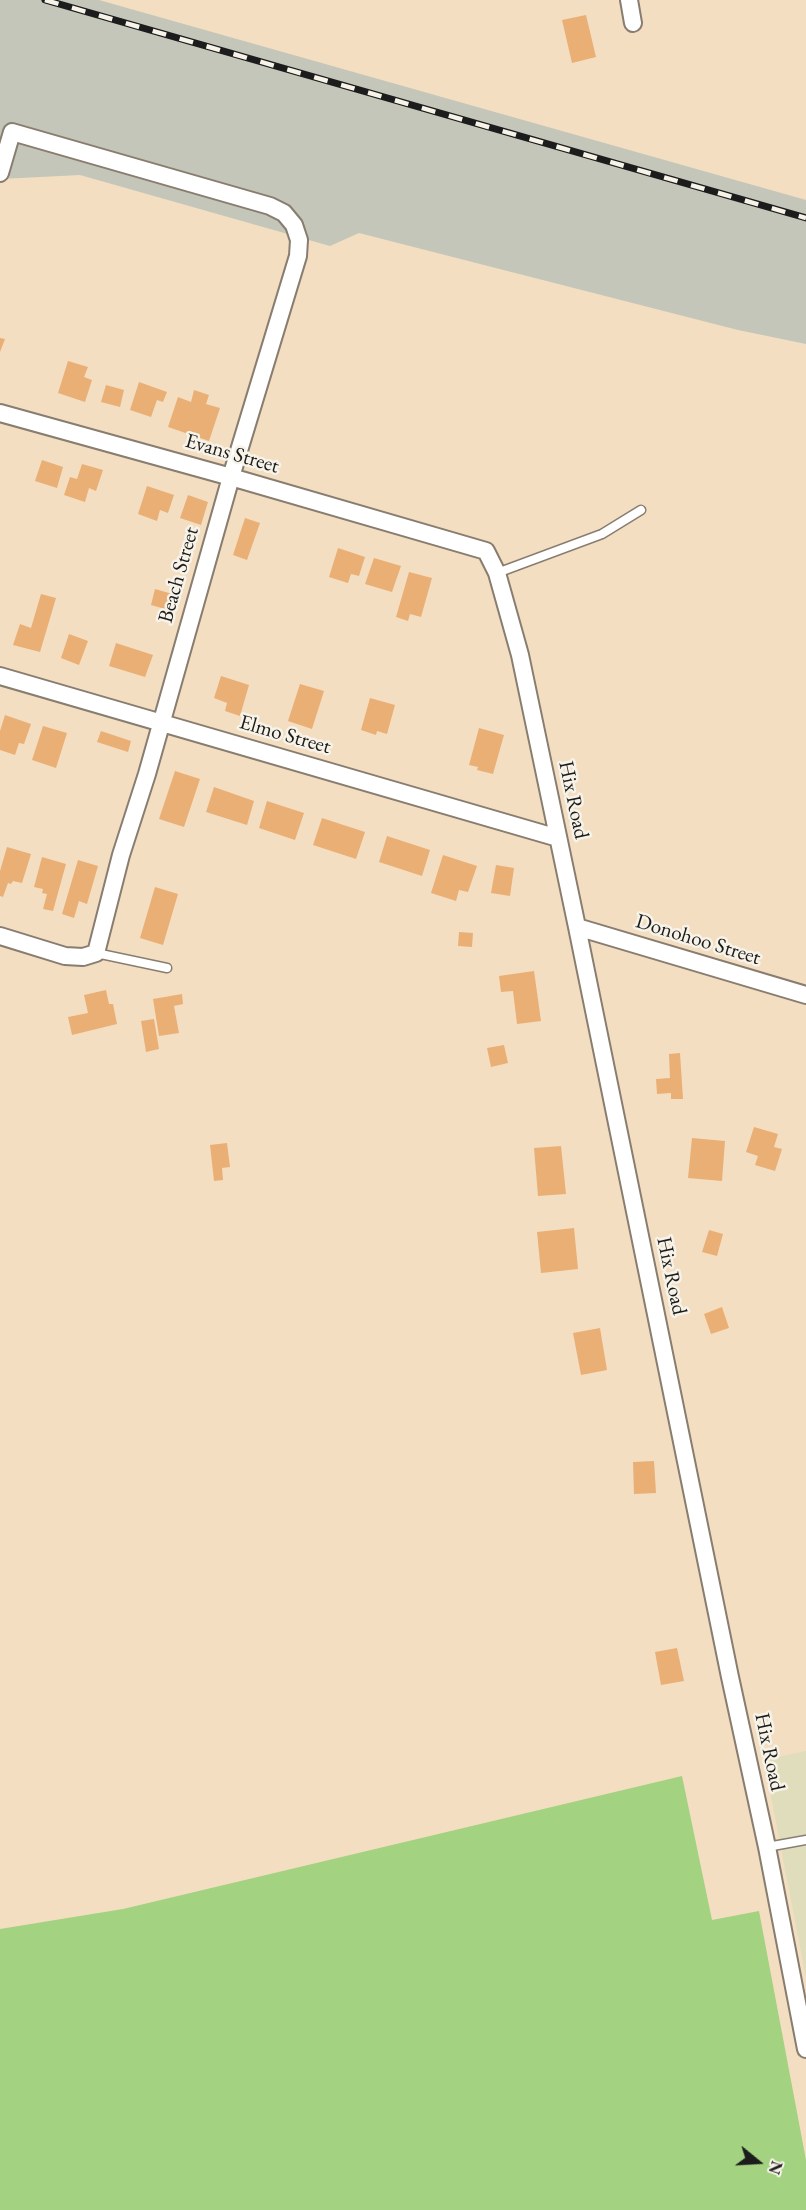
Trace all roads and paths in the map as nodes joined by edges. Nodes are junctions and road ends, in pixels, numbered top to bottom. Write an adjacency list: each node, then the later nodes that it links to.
1 (628, 0): 2 (street)
2 (633, 23)
3 (0, 173): 5 (street, Beach Street)
4 (0, 413): 5 (street, Evans Street)
5 (231, 477): 7 (street, Evans Street); 10 (street, Beach Street)
6 (640, 510): 8 (lane)
7 (451, 541): 8 (street, Hix Road)
8 (497, 573): 11 (street, Hix Road)
9 (0, 676): 10 (street, Elmo Street)
10 (161, 723): 11 (street, Elmo Street); 14 (street, Beach Street)
11 (558, 838): 12 (street, Hix Road)
12 (577, 927): 16 (street, Donohoo Street); 18 (street, Hix Road)
13 (0, 936): 14 (street)
14 (96, 953): 15 (lane)
15 (167, 968)
16 (806, 995)
17 (806, 1840): 18 (lane)
18 (767, 1847): 19 (street, Hix Road)
19 (806, 2049)

